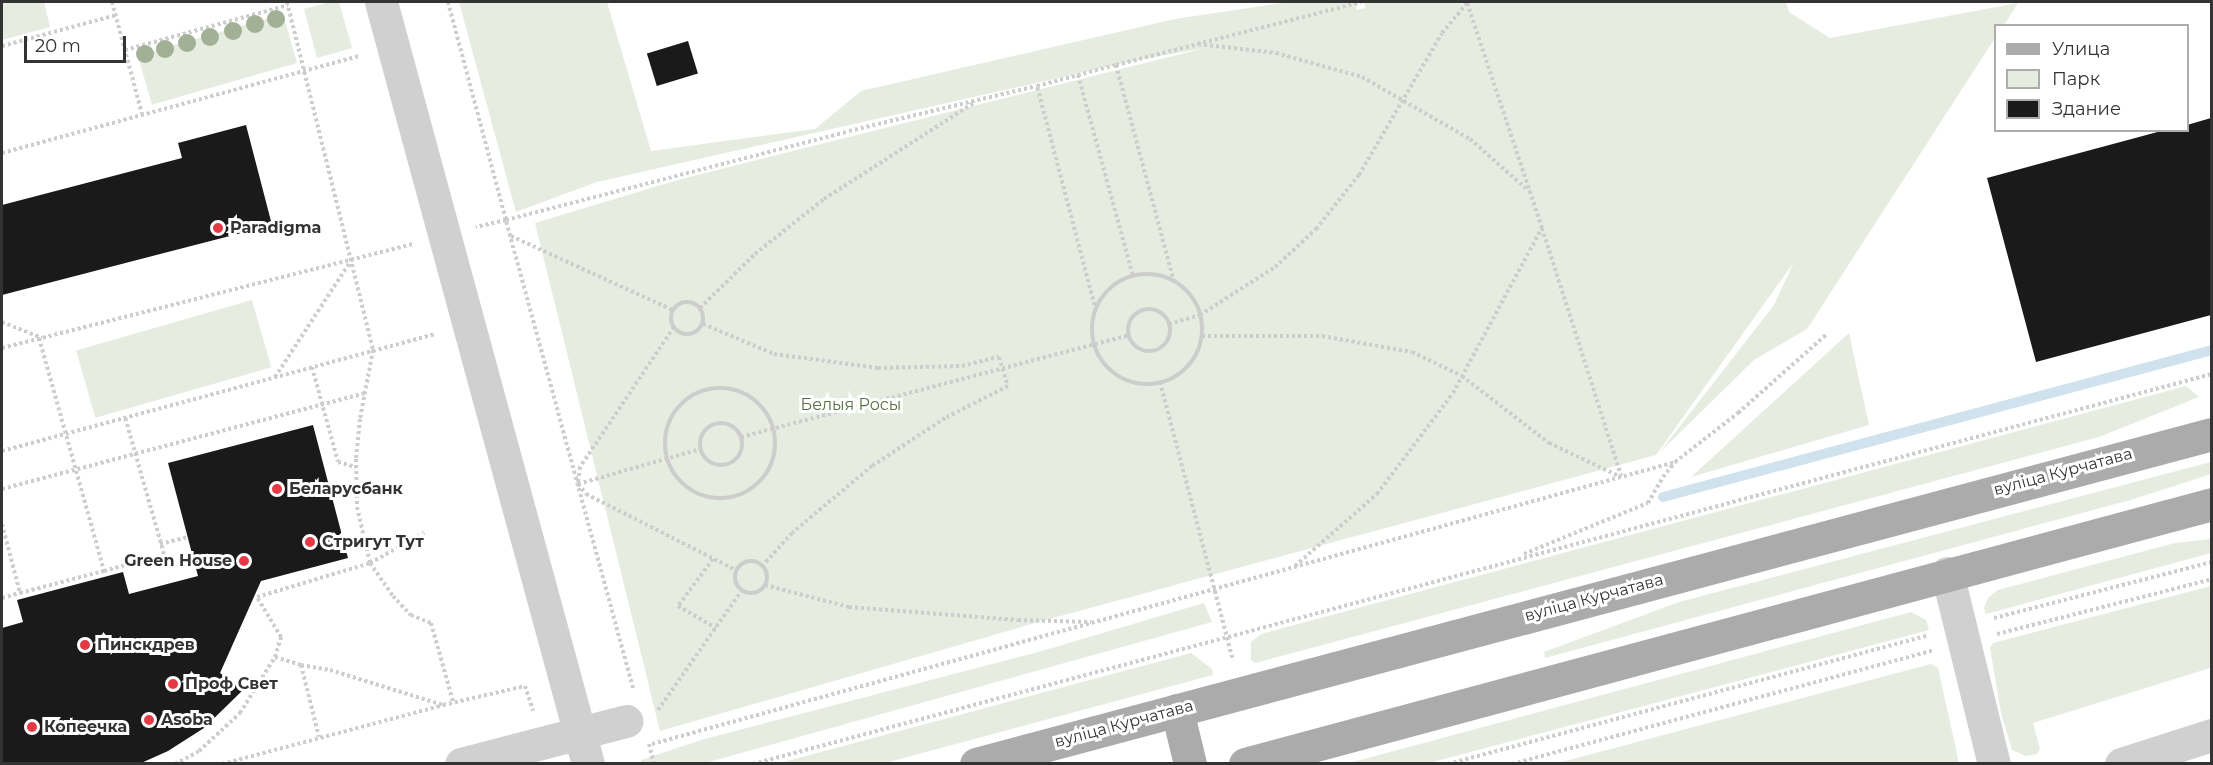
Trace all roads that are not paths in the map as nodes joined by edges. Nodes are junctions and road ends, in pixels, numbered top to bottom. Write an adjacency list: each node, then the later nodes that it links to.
1 (381, 2): 7 (lane)
2 (2211, 434): 5 (main road, вуліца Курчатава)
3 (2211, 504): 4 (main road)
4 (1947, 573): 13 (main road); 14 (lane)
5 (1177, 710): 11 (main road, вуліца Курчатава); 12 (main road)
6 (636, 716): 7 (lane)
7 (580, 733): 9 (lane); 10 (lane)
8 (2211, 735): 15 (lane)
9 (461, 764)
10 (588, 764)
11 (976, 764)
12 (1190, 764)
13 (1245, 764)
14 (1994, 764)
15 (2121, 764)

